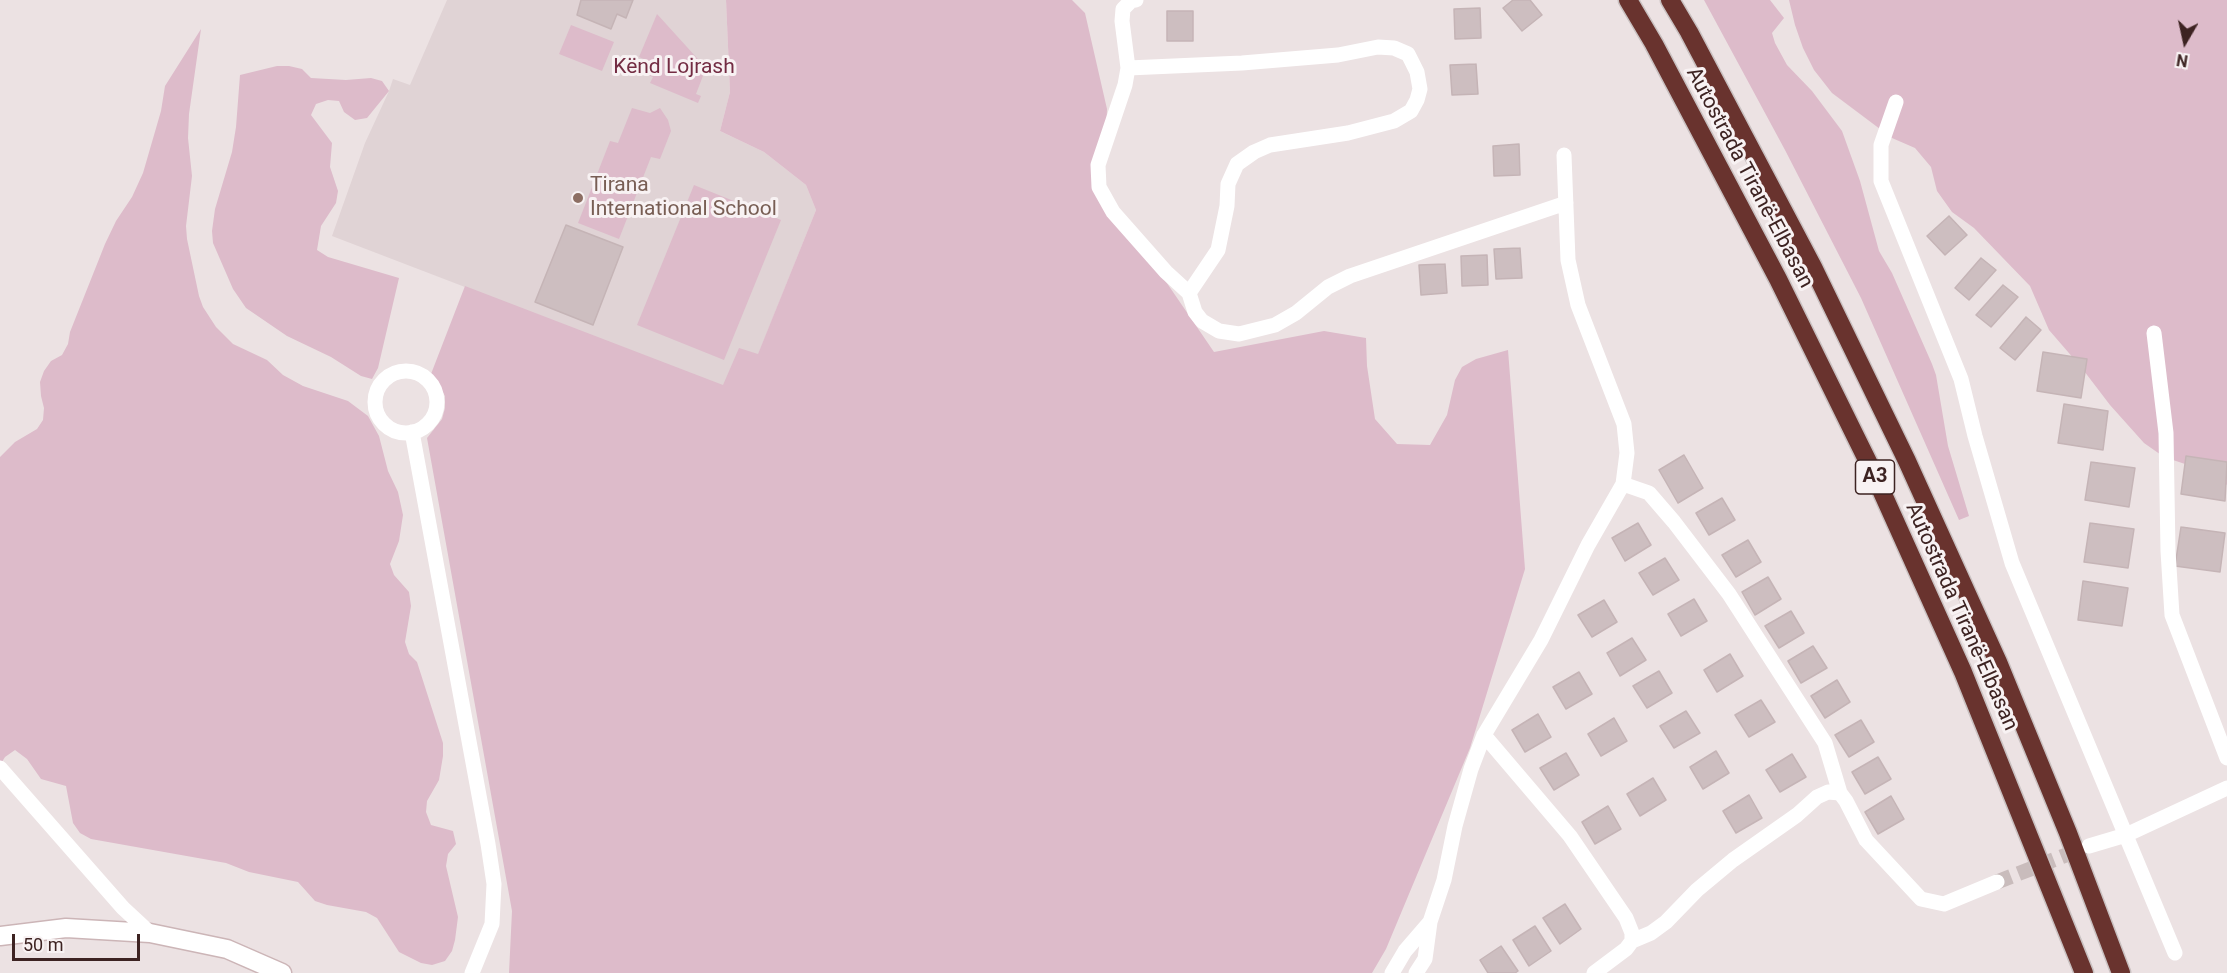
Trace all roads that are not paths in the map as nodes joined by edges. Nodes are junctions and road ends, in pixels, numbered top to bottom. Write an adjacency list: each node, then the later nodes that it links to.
1 (1136, 0): 4 (street)
2 (1628, 0): 30 (highway, Autostrada Tiranë-Elbasan / A3)
3 (1670, 0): 31 (highway, Autostrada Tiranë-Elbasan / A3)
4 (1128, 68): 8 (street); 8 (street)
5 (1896, 102): 17 (street)
6 (1563, 155): 7 (street)
7 (1566, 203): 8 (street); 11 (street)
8 (1189, 293)
9 (2154, 333): 13 (street)
10 (412, 432): 10 (street); 26 (street)
11 (1623, 484): 12 (street); 16 (street)
12 (1484, 735): 20 (street); 23 (street)
13 (2227, 758)
14 (0, 768): 21 (street)
15 (2227, 788): 17 (street)
16 (1840, 793): 19 (street); 23 (street)
17 (2126, 835): 18 (street); 24 (street)
18 (2089, 846)
19 (1997, 882)
20 (1430, 922): 27 (street); 28 (street)
21 (150, 933): 22 (main road); 25 (main road)
22 (0, 936)
23 (1632, 942): 29 (street)
24 (2175, 953)
25 (282, 973)
26 (472, 973)
27 (1392, 973)
28 (1416, 973)
29 (1594, 973)
30 (2084, 973)
31 (2121, 973)

